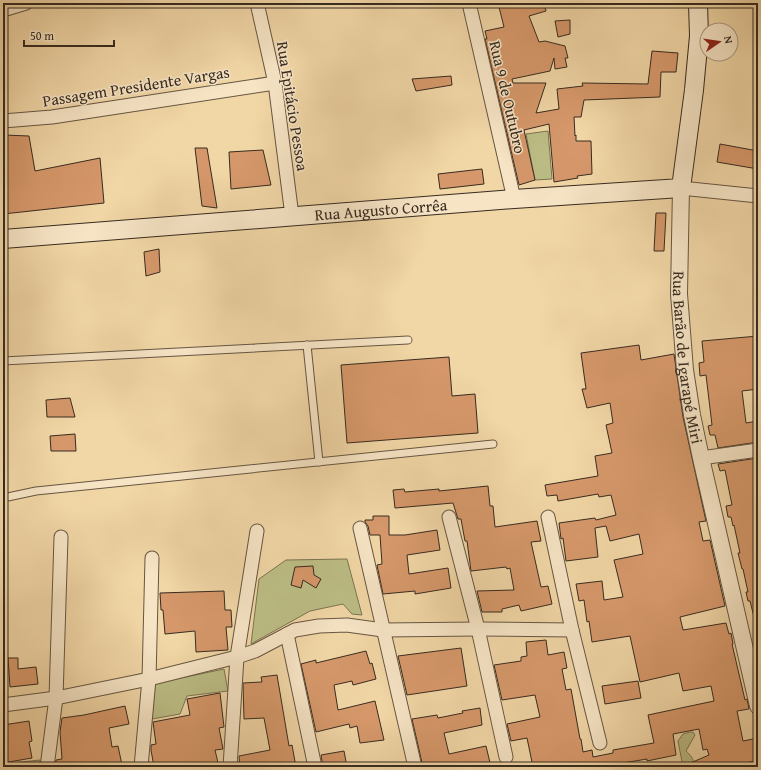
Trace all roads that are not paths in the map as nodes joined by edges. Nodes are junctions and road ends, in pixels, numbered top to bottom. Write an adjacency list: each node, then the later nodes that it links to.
1 (26, 3): 5 (street)
2 (257, 3): 6 (street, Rua Epitácio Pessoa)
3 (469, 3): 10 (street, Rua 9 de Outubro)
4 (698, 3): 8 (main road, Rua Barão de Igarapé Miri)
5 (3, 10)
6 (275, 83): 7 (street, Passagem Presidente Vargas); 11 (street, Rua Epitácio Pessoa)
7 (3, 121)
8 (681, 188): 9 (street, Rua Augusto Corrêa); 10 (main road, Rua Augusto Corrêa); 18 (street, Rua Barão de Igarapé Miri)
9 (758, 196)
10 (514, 199): 11 (main road, Rua Augusto Corrêa)
11 (292, 216): 12 (main road, Rua Augusto Corrêa)
12 (3, 239)
13 (408, 340): 14 (lane)
14 (307, 345): 15 (lane); 19 (lane)
15 (3, 361)
16 (493, 444): 19 (lane)
17 (758, 450): 18 (street)
18 (701, 458): 35 (street, Rua Barão de Igarapé Miri)
19 (319, 462): 20 (lane)
20 (3, 498)
21 (449, 516): 27 (street)
22 (548, 517): 29 (street)
23 (360, 528): 28 (street)
24 (257, 531): 31 (street)
25 (60, 537): 33 (street)
26 (152, 558): 32 (street)
27 (478, 629): 28 (street); 29 (street); 37 (street)
28 (383, 630): 30 (street); 42 (street)
29 (572, 630): 36 (street)
30 (287, 634): 31 (street); 41 (street)
31 (237, 657): 32 (street); 40 (street)
32 (149, 679): 33 (street); 39 (street)
33 (56, 698): 34 (street); 38 (street)
34 (3, 705)
35 (758, 706)
36 (600, 743)
37 (506, 757)
38 (47, 767)
39 (141, 767)
40 (230, 767)
41 (314, 767)
42 (415, 767)

